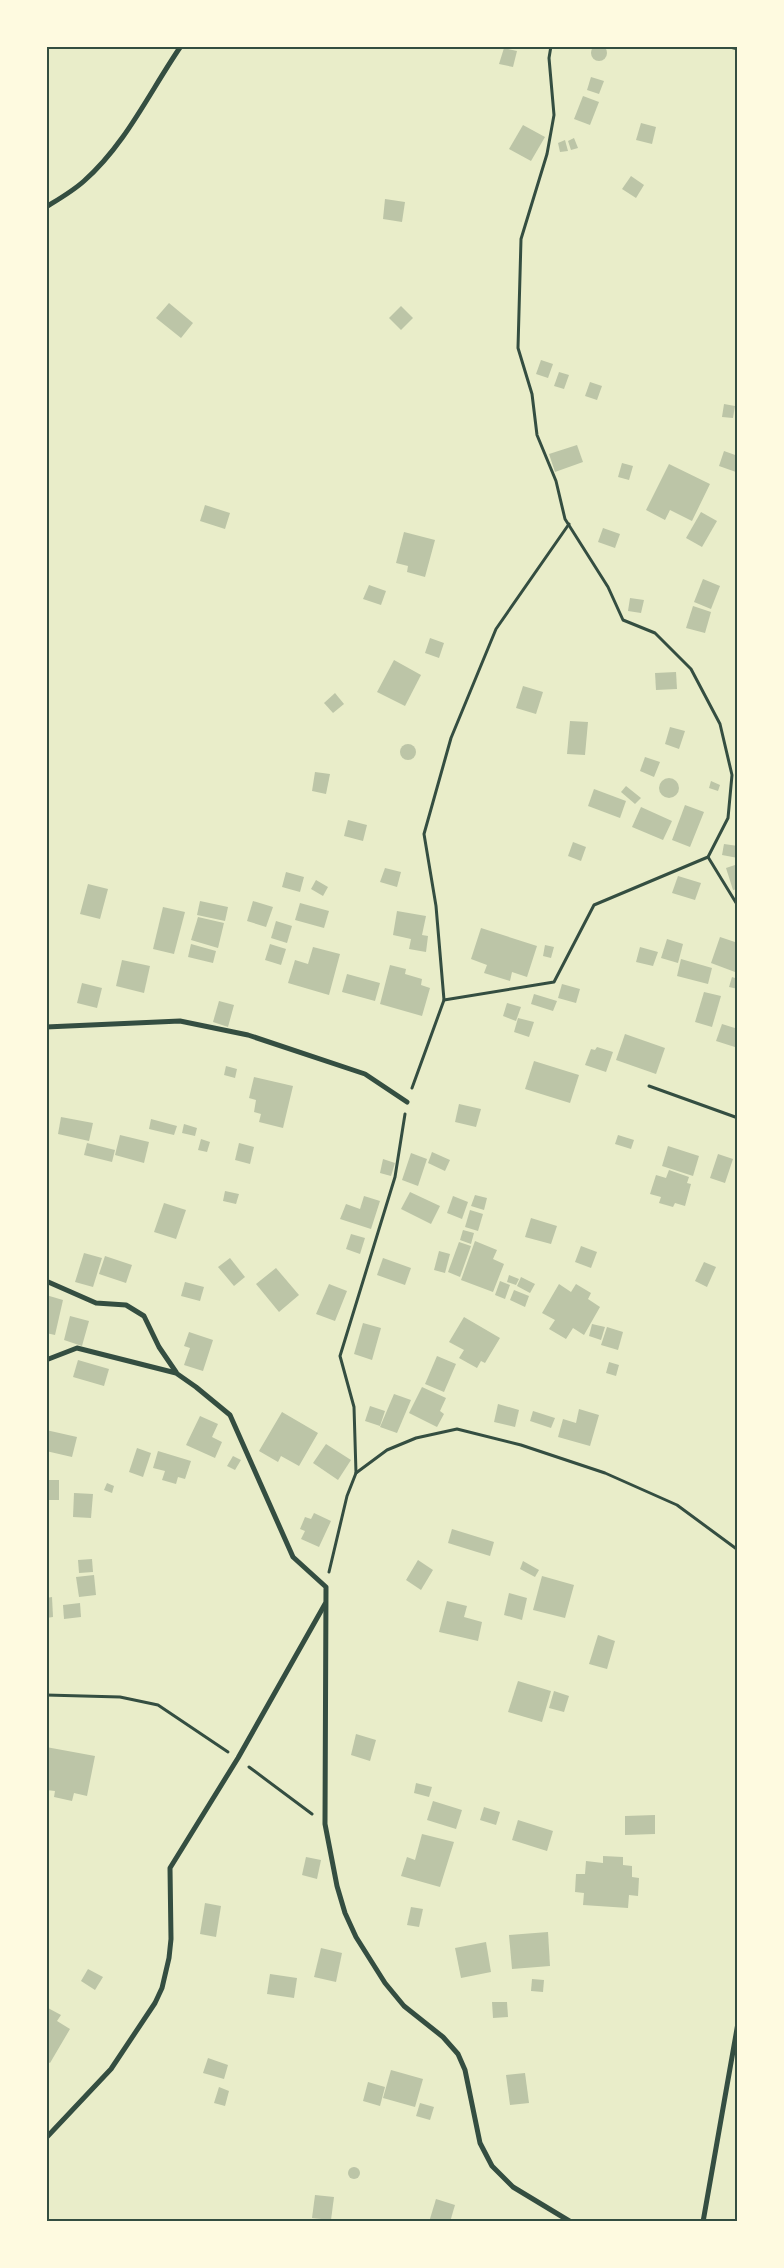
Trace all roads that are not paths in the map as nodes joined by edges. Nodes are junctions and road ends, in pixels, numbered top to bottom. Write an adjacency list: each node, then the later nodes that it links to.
1 (181, 46): 2 (street)
2 (46, 207)
3 (46, 1027): 4 (street)
4 (407, 1102)
5 (46, 1280): 7 (street)
6 (46, 1360): 7 (street)
7 (176, 1372): 8 (street)
8 (325, 1603): 10 (street); 11 (street)
9 (738, 2023): 14 (street)
10 (46, 2138)
11 (556, 2215): 12 (street); 13 (street)
12 (561, 2222)
13 (570, 2222)
14 (703, 2222)

